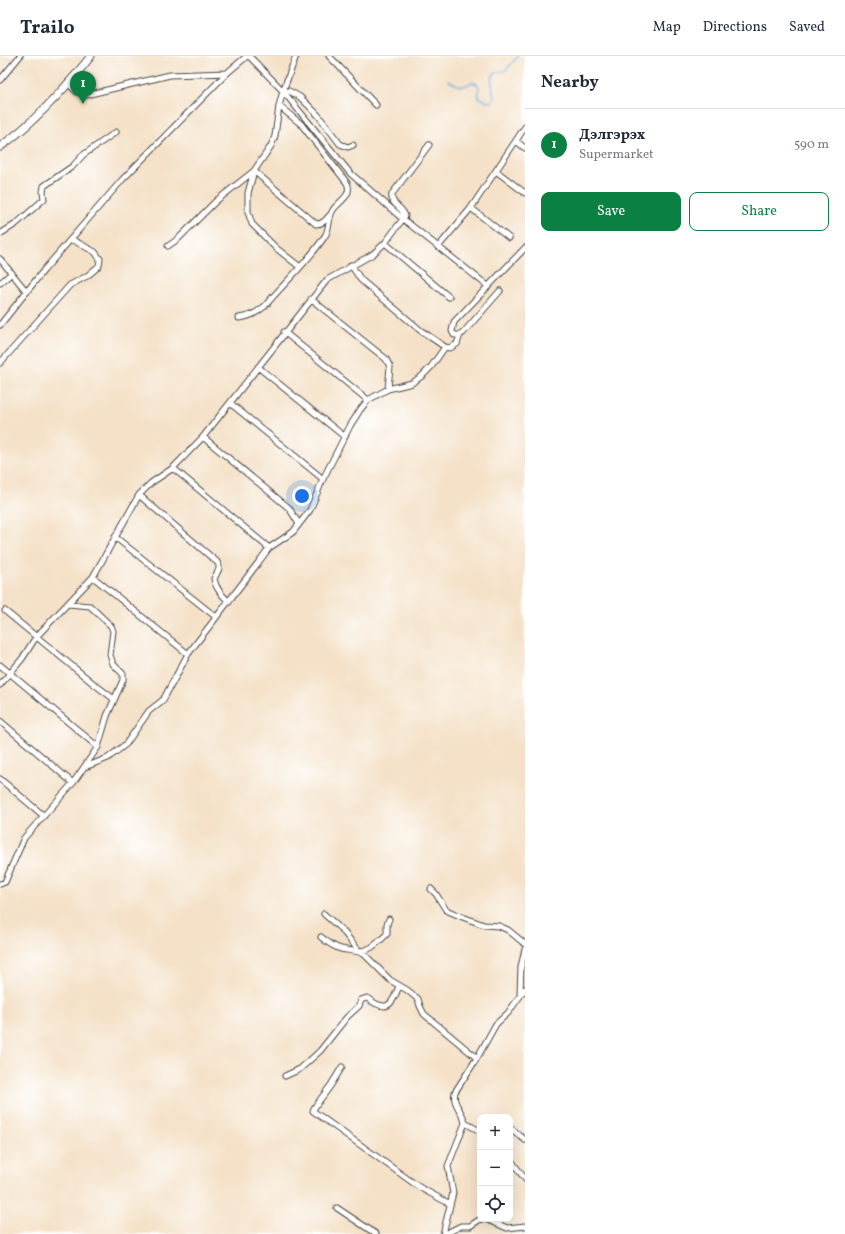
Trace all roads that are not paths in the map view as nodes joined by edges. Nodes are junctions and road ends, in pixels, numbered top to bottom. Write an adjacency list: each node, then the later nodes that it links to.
1 (20, 56): 7 (street)
2 (91, 56): 8 (main road)
3 (248, 56): 6 (street); 9 (street)
4 (296, 56): 9 (street)
5 (329, 56): 10 (street)
6 (227, 73): 8 (street); 27 (street)
7 (0, 80)
8 (67, 83): 17 (main road)
9 (282, 92): 11 (street); 15 (street); 24 (street)
10 (376, 105)
11 (279, 106): 19 (street); 23 (street)
12 (525, 127): 14 (street)
13 (116, 132): 25 (street)
14 (516, 141): 18 (street); 20 (street)
15 (353, 145)
16 (429, 145): 24 (street)
17 (0, 147)
18 (525, 148)
19 (254, 171): 23 (street); 29 (street); 34 (street)
20 (496, 171): 21 (street); 22 (street)
21 (525, 192)
22 (471, 208): 26 (street); 30 (street)
23 (331, 213): 34 (street)
24 (403, 219): 28 (street); 30 (street)
25 (0, 234)
26 (509, 238)
27 (71, 239): 39 (street); 47 (street)
28 (385, 243): 33 (street); 40 (street)
29 (168, 246)
30 (438, 247): 37 (street)
31 (525, 248): 37 (street)
32 (0, 259): 35 (street)
33 (351, 265): 41 (street); 46 (street)
34 (300, 267): 42 (street)
35 (12, 273): 36 (street); 39 (street)
36 (0, 283)
37 (488, 286): 45 (street)
38 (500, 291): 45 (street)
39 (27, 292): 43 (street)
40 (449, 297)
41 (312, 299): 44 (street); 49 (street)
42 (239, 318)
43 (0, 325)
44 (284, 332): 48 (street); 50 (street)
45 (460, 335): 46 (street)
46 (445, 347): 49 (street)
47 (0, 363)
48 (258, 367): 51 (street); 53 (street)
49 (388, 389): 50 (street)
50 (368, 400): 53 (street)
51 (230, 403): 52 (street); 55 (street)
52 (203, 437): 54 (street); 57 (street)
53 (345, 437): 55 (street)
54 (173, 468): 56 (street); 59 (street)
55 (323, 479): 57 (street)
56 (139, 495): 58 (street); 61 (street)
57 (299, 524): 59 (street)
58 (115, 537): 60 (street); 64 (street)
59 (269, 548): 61 (street)
60 (93, 577): 62 (street); 66 (street)
61 (229, 602): 64 (street)
62 (68, 604): 65 (street); 70 (street)
63 (5, 611): 65 (street)
64 (216, 617): 66 (street)
65 (36, 637): 68 (street); 70 (street)
66 (188, 654): 73 (street)
67 (0, 665): 68 (street)
68 (10, 673): 69 (street); 72 (street)
69 (0, 685)
70 (114, 699): 72 (street)
71 (0, 721): 75 (street)
72 (98, 748): 73 (street)
73 (85, 766): 75 (street)
74 (0, 779): 76 (street)
75 (73, 783): 76 (street)
76 (44, 816): 77 (street)
77 (0, 884)
78 (431, 889): 82 (street)
79 (324, 914): 84 (street)
80 (389, 919): 84 (street)
81 (321, 937): 84 (street)
82 (525, 944)
83 (525, 949): 87 (street)
84 (358, 951): 85 (street)
85 (400, 986): 88 (street); 90 (street)
86 (525, 989): 87 (street)
87 (520, 995): 88 (street)
88 (477, 1058): 91 (street)
89 (342, 1068): 97 (street)
90 (285, 1076)
91 (465, 1123): 92 (street); 97 (street)
92 (477, 1129)
93 (513, 1130): 94 (street)
94 (525, 1140)
95 (513, 1163): 96 (street)
96 (525, 1179)
97 (450, 1204): 103 (street)
98 (337, 1208): 102 (street)
99 (477, 1221): 103 (street)
100 (493, 1222): 101 (street)
101 (525, 1226)
102 (376, 1234)
103 (444, 1234)

